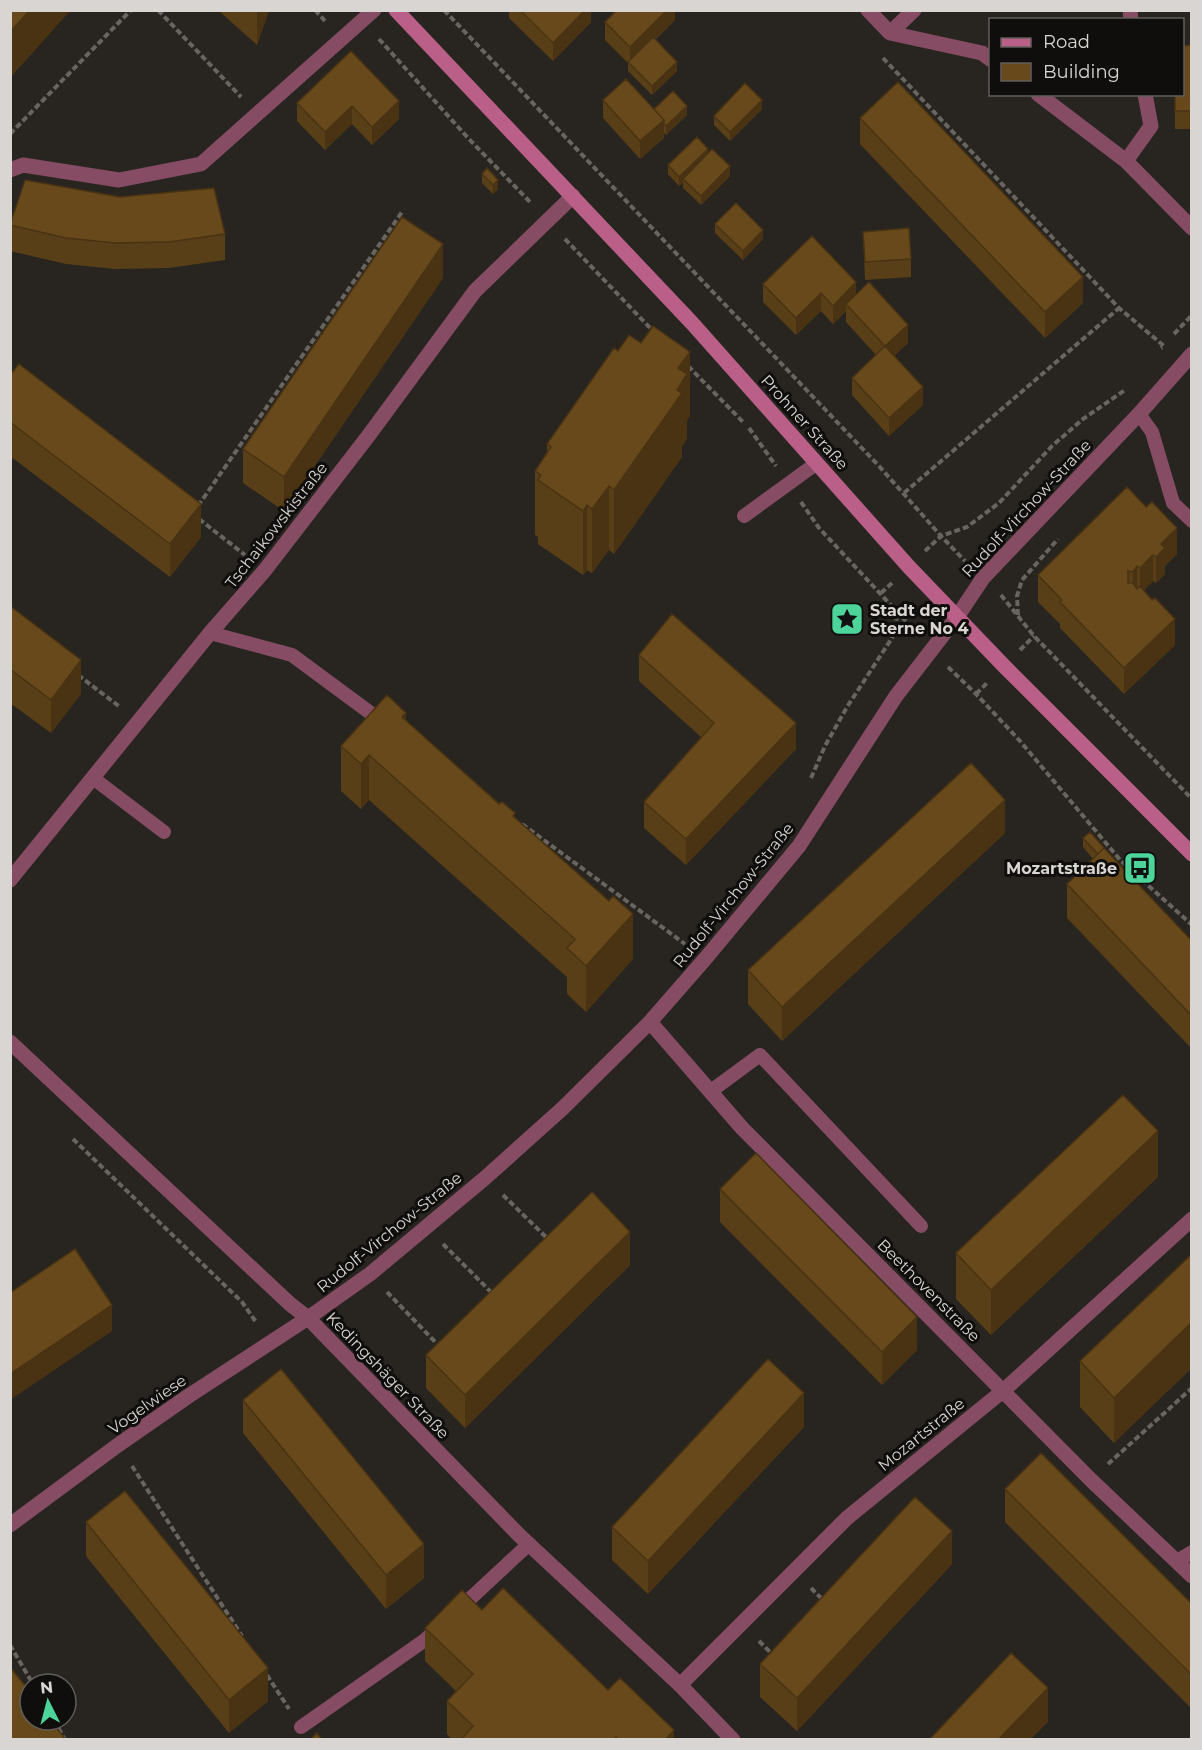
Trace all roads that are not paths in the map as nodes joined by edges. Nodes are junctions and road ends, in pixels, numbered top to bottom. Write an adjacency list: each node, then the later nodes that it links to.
1 (374, 10): 10 (street)
2 (396, 10): 11 (main road, Prohner Straße)
3 (868, 10): 5 (street)
4 (914, 10): 5 (street)
5 (890, 33): 6 (street)
6 (989, 58)
7 (1041, 96): 9 (street)
8 (1145, 96): 9 (street)
9 (1126, 161): 12 (street)
10 (10, 170)
11 (573, 196): 15 (main road, Prohner Straße); 19 (street, Tschaikowskistraße)
12 (1191, 228)
13 (1191, 354): 14 (street, Rudolf-Virchow-Straße)
14 (1139, 414): 17 (lane); 18 (street, Rudolf-Virchow-Straße)
15 (817, 463): 16 (lane); 18 (main road, Prohner Straße)
16 (744, 516)
17 (1191, 522)
18 (957, 617): 23 (main road, Prohner Straße); 25 (street, Rudolf-Virchow-Straße)
19 (210, 633): 20 (lane); 21 (street, Tschaikowskistraße)
20 (388, 726)
21 (93, 778): 22 (lane); 24 (street, Tschaikowskistraße)
22 (164, 832)
23 (1191, 854)
24 (10, 880)
25 (650, 1022): 27 (street, Beethovenstraße); 30 (street, Rudolf-Virchow-Straße)
26 (10, 1042): 30 (street, Kedingshäger Straße)
27 (711, 1091): 29 (lane); 31 (street, Beethovenstraße)
28 (1191, 1219): 31 (street, Mozartstraße)
29 (921, 1226)
30 (308, 1318): 32 (street, Vogelwiese); 33 (street, Kedingshäger Straße)
31 (1004, 1390): 35 (street, Beethovenstraße); 37 (street, Mozartstraße)
32 (10, 1526)
33 (529, 1544): 37 (street, Kedingshäger Straße); 38 (lane)
34 (1191, 1552): 35 (lane)
35 (1178, 1562): 36 (street, Beethovenstraße)
36 (1191, 1576)
37 (680, 1685): 39 (street, Kedingshäger Straße)
38 (301, 1727)
39 (733, 1740)

